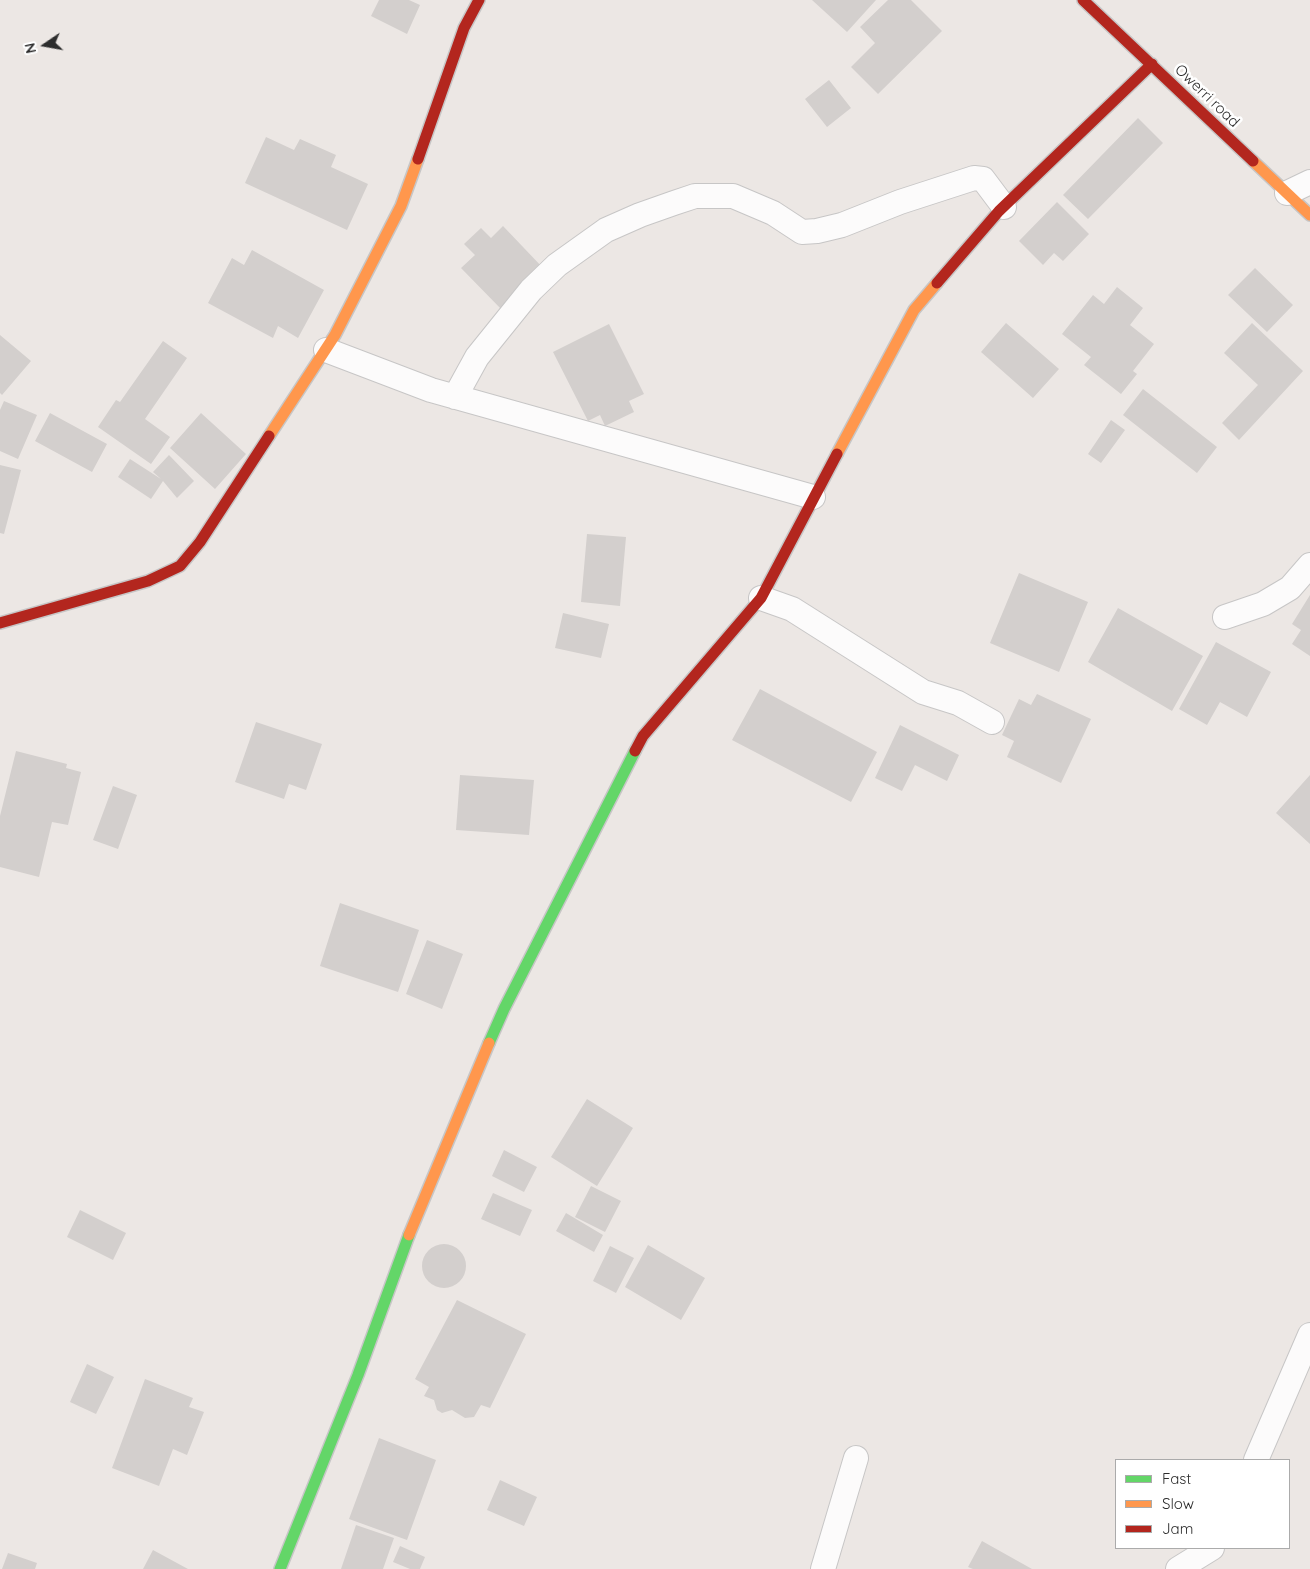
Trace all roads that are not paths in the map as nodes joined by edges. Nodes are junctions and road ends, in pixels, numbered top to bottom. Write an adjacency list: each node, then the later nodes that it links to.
1 (479, 0): 8 (street)
2 (1083, 0): 3 (street, Owerri road)
3 (1152, 64): 5 (street, Owerri road); 6 (street)
4 (1310, 182): 5 (street)
5 (1287, 193): 7 (street, Owerri road)
6 (1004, 206): 9 (street); 10 (street)
7 (1310, 215)
8 (326, 350): 9 (street); 14 (street)
9 (455, 397): 10 (street)
10 (814, 497): 12 (street)
11 (1310, 565): 13 (street)
12 (761, 598): 15 (street); 20 (street)
13 (1225, 617)
14 (0, 623)
15 (992, 722)
16 (1310, 1335): 18 (street)
17 (856, 1458): 21 (street)
18 (1256, 1459)
19 (1210, 1549): 22 (street)
20 (280, 1569)
21 (822, 1569)
22 (1178, 1569)

